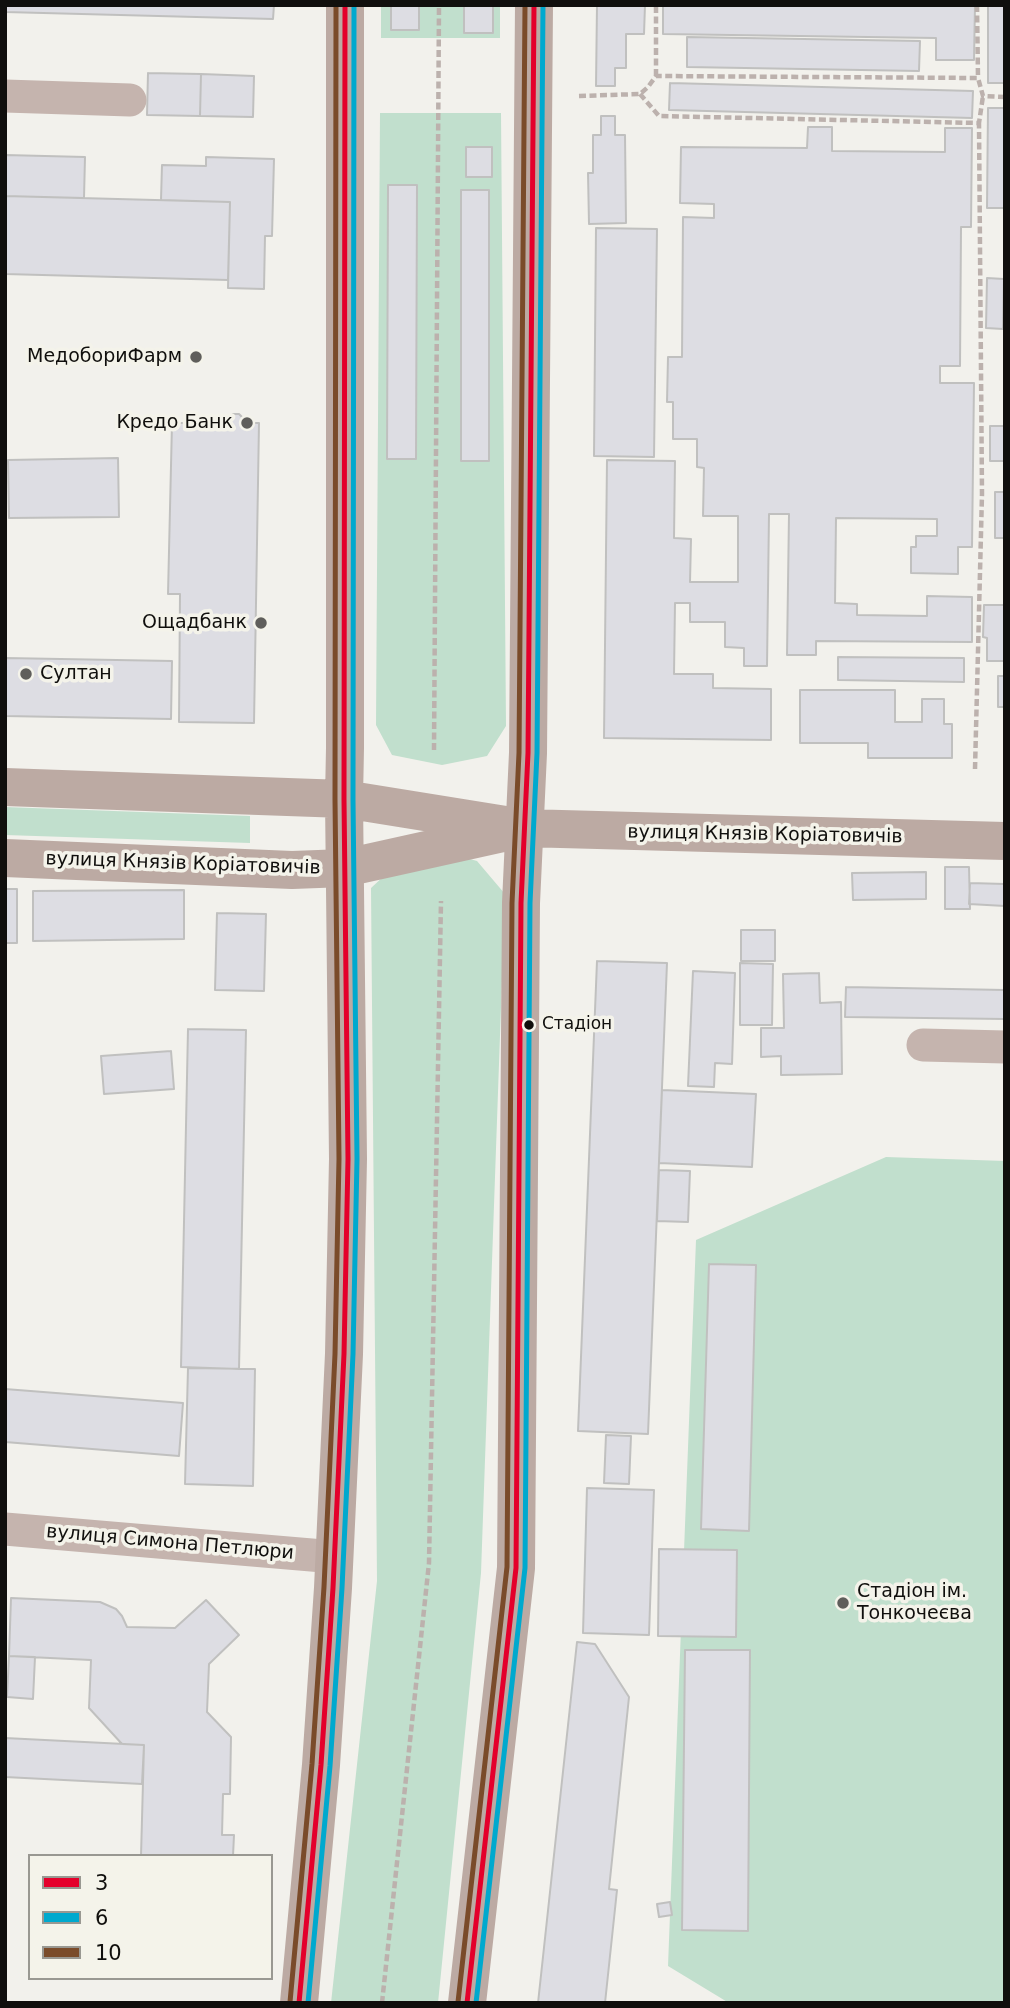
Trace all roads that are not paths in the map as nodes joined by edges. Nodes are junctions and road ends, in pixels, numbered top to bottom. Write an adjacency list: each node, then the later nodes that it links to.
1 (345, 5): 6 (main road)
2 (534, 5): 7 (main road)
3 (5, 96): 4 (street)
4 (130, 100)
5 (5, 787): 6 (main road, вулиця Князів Коріатовичів)
6 (344, 799): 7 (main road, вулиця Князів Коріатовичів); 10 (main road)
7 (524, 828): 8 (main road, вулиця Князів Коріатовичів); 10 (main road, вулиця Князів Коріатовичів); 16 (main road)
8 (1005, 841)
9 (5, 858): 10 (main road, вулиця Князів Коріатовичів)
10 (345, 868): 14 (main road)
11 (923, 1045): 12 (street)
12 (1005, 1047)
13 (5, 1529): 14 (street, вулиця Симона Петлюри)
14 (335, 1557): 15 (main road)
15 (299, 2003)
16 (467, 2003)

